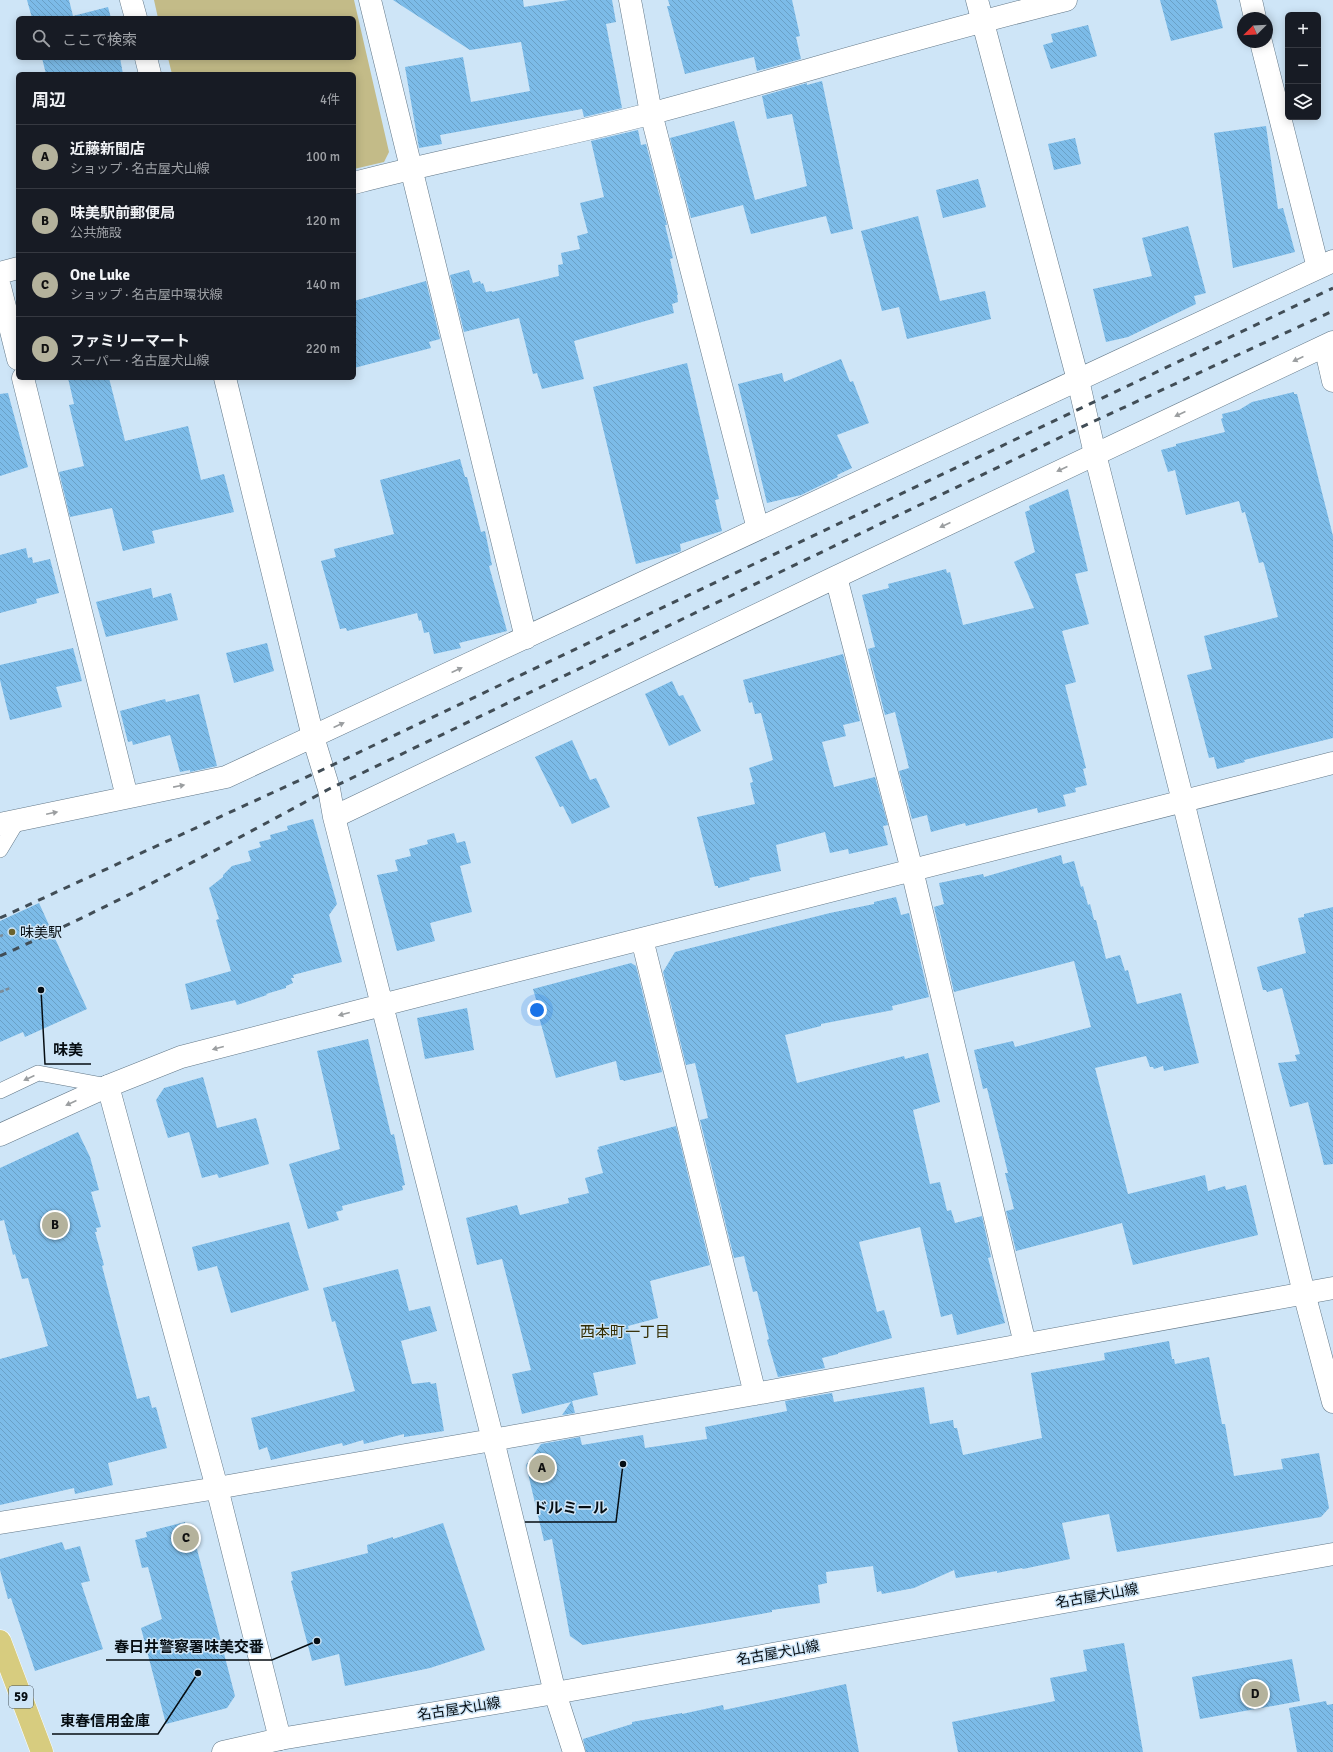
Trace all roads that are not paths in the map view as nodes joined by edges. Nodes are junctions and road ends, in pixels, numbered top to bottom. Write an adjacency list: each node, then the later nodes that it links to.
1 (131, 0): 8 (street)
2 (370, 0): 13 (street)
3 (630, 0): 12 (street)
4 (1066, 0): 6 (street)
5 (1251, 0): 7 (street)
6 (980, 10): 12 (street); 23 (street)
7 (1254, 12)
8 (135, 16)
9 (1264, 48): 15 (street)
10 (146, 60): 11 (street)
11 (150, 72)
12 (651, 113): 13 (street); 26 (street)
13 (412, 168): 14 (street); 28 (street)
14 (356, 182)
15 (1326, 264): 23 (street)
16 (16, 269): 17 (street)
17 (0, 273)
18 (0, 287): 20 (street)
19 (1329, 344): 24 (street); 25 (street, one-way to 25)
20 (16, 351)
21 (23, 380): 31 (street)
22 (225, 380): 29 (street)
23 (1078, 380): 25 (street); 26 (street)
24 (1333, 381)
25 (1095, 454): 27 (street, one-way to 27); 32 (street)
26 (758, 529): 28 (street)
27 (836, 577): 33 (street); 36 (street)
28 (526, 638): 29 (street, one-way to 28)
29 (313, 737): 31 (street, one-way to 29); 33 (street)
30 (1333, 763): 32 (street)
31 (127, 797): 34 (street, one-way to 31)
32 (1184, 801): 36 (street); 43 (street)
33 (334, 817): 38 (street)
34 (9, 822): 35 (lane)
35 (0, 850)
36 (912, 870): 37 (street); 44 (street)
37 (642, 939): 38 (street); 45 (street)
38 (382, 1004): 39 (street, one-way to 39); 47 (street)
39 (108, 1086): 40 (lane, one-way to 40); 41 (street, one-way to 41); 48 (street)
40 (0, 1091)
41 (0, 1135)
42 (1333, 1288): 43 (street)
43 (1304, 1293): 44 (street); 46 (street)
44 (1025, 1344): 45 (street)
45 (755, 1394): 47 (street)
46 (1333, 1402)
47 (493, 1440): 48 (street); 52 (street)
48 (217, 1488): 49 (street); 53 (street)
49 (0, 1524)
50 (1333, 1554): 52 (street, 名古屋犬山線)
51 (0, 1641): 54 (main road, 59)
52 (555, 1693): 53 (street, 名古屋犬山線); 56 (street)
53 (280, 1739): 55 (street, 名古屋犬山線)
54 (42, 1752)
55 (223, 1752)
56 (574, 1752)

